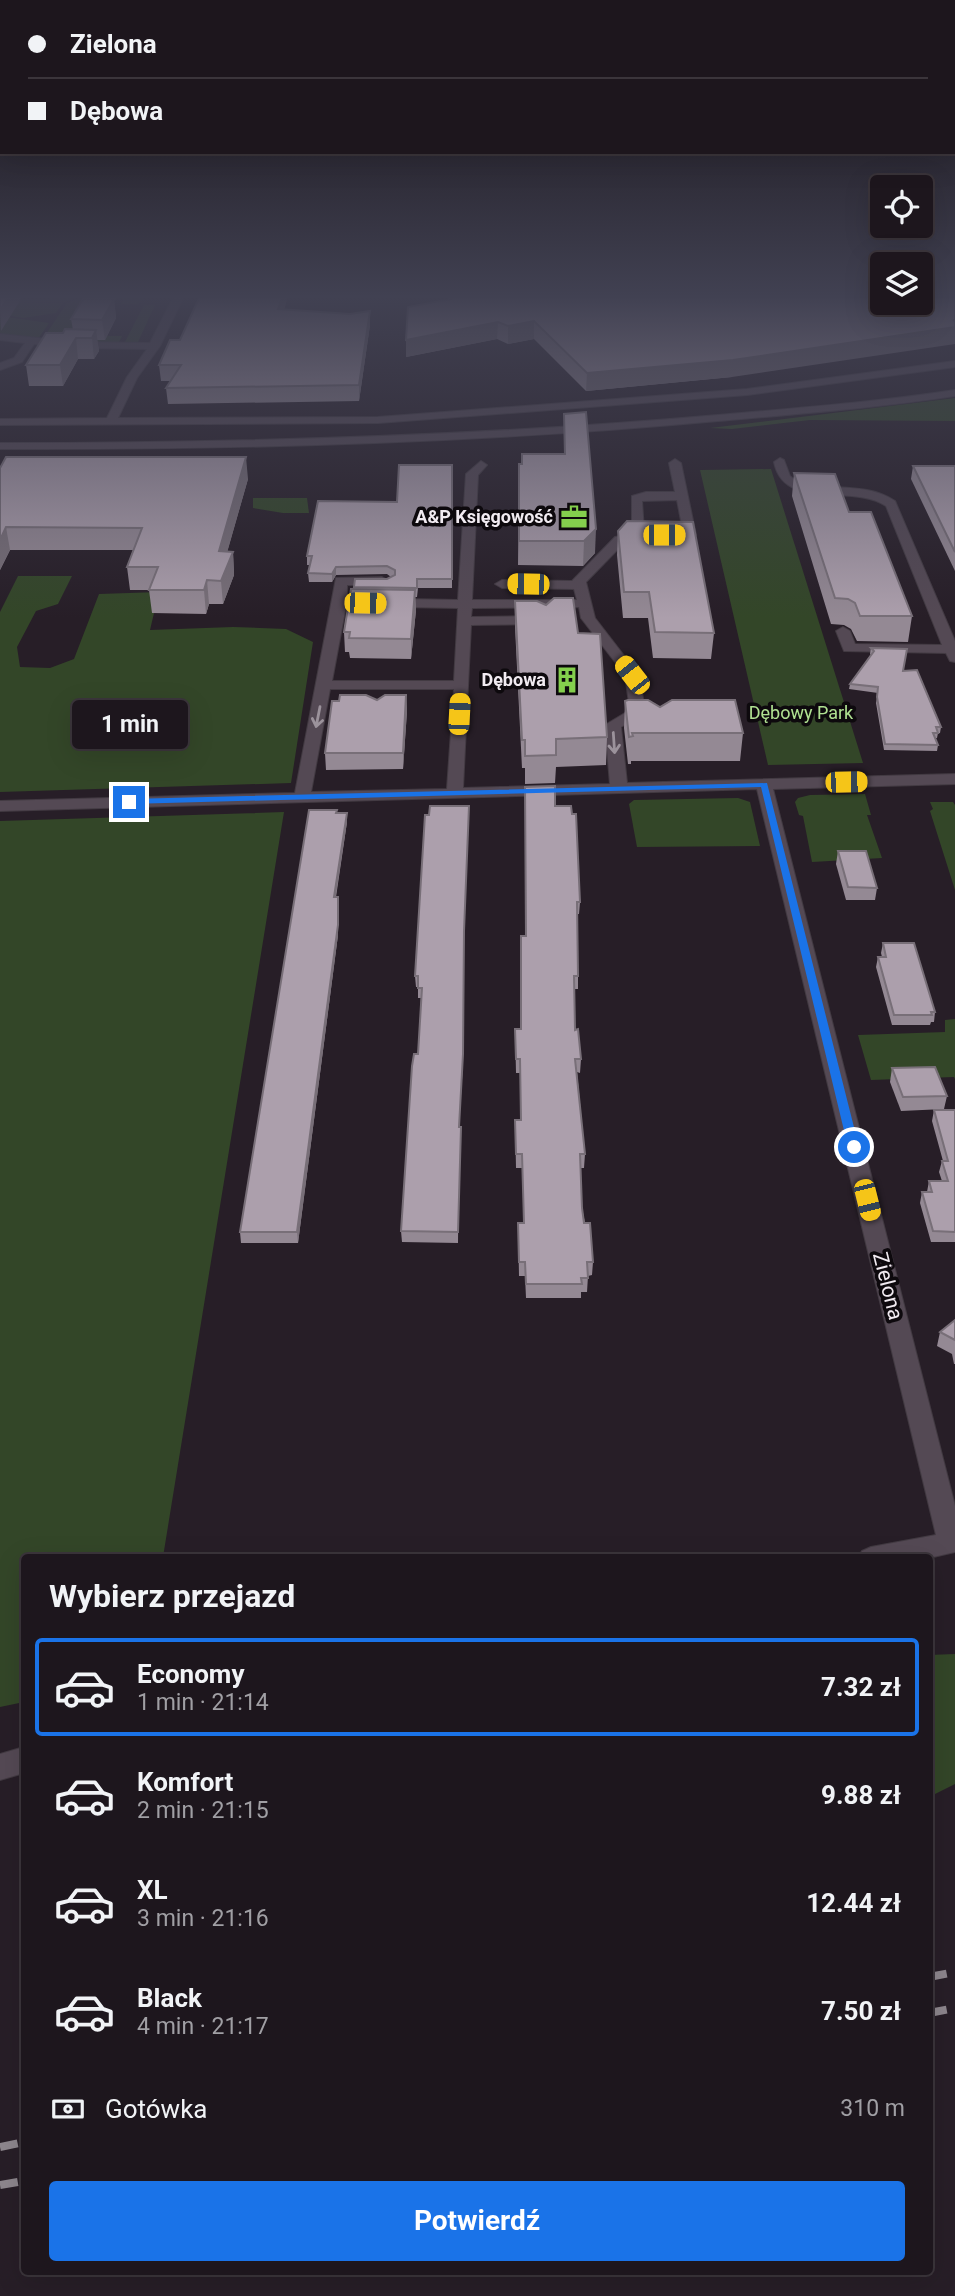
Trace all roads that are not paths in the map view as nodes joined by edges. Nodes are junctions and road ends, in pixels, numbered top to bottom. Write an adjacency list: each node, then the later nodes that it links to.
1 (119, 403): 7 (street)
2 (615, 403): 7 (street)
3 (846, 403): 5 (street)
4 (862, 403): 5 (street)
5 (817, 408): 9 (street)
6 (0, 422): 7 (street)
7 (110, 423)
8 (0, 440): 9 (street)
9 (327, 442): 10 (street)
10 (0, 446)
11 (780, 462): 25 (street)
12 (675, 463): 14 (street)
13 (481, 465): 20 (street)
14 (682, 496): 15 (street); 15 (street)
15 (638, 535): 18 (street)
16 (387, 581): 19 (street)
17 (502, 584): 18 (street)
18 (580, 585): 21 (street)
19 (340, 602): 20 (street); 26 (street)
20 (466, 604): 21 (street); 22 (street)
21 (585, 604): 28 (street)
22 (464, 621): 23 (street); 27 (street)
23 (544, 624)
24 (843, 631): 25 (street)
25 (953, 654)
26 (324, 685): 27 (street); 34 (street, one-way to 34)
27 (461, 685): 33 (street)
28 (638, 712): 29 (street); 32 (street, one-way to 32)
29 (660, 727)
30 (955, 779): 31 (street)
31 (764, 784): 32 (street); 36 (street, Zielona)
32 (619, 789): 33 (street)
33 (454, 793): 34 (street)
34 (302, 797): 35 (street)
35 (0, 806)
36 (953, 1542): 37 (street)
37 (892, 1554)
38 (21, 1761): 39 (street)
39 (0, 1767)

